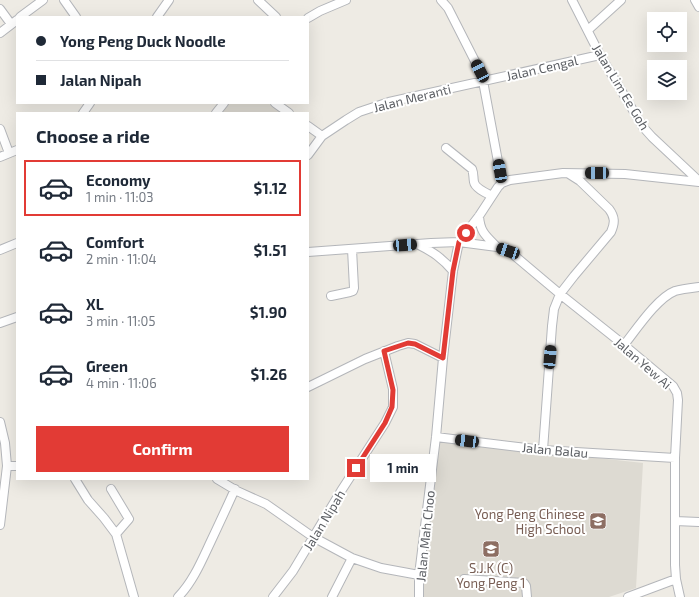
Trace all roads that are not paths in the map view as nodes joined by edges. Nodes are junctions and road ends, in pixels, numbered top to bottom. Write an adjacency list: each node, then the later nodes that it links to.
1 (43, 0): 12 (street)
2 (64, 0): 13 (street)
3 (169, 0): 14 (street)
4 (258, 0): 15 (street)
5 (346, 0): 16 (street)
6 (441, 0): 21 (street)
7 (572, 0): 18 (street, Jalan Lim Ee Goh)
8 (621, 0): 18 (street)
9 (695, 0): 10 (street)
10 (699, 7)
11 (0, 9): 17 (street)
12 (21, 16)
13 (75, 16)
14 (158, 16)
15 (275, 16)
16 (309, 17)
17 (14, 22): 19 (street)
18 (588, 30): 20 (street, Jalan Lim Ee Goh)
19 (0, 33)
20 (600, 55): 21 (street, Jalan Cengal); 35 (street, Jalan Lim Ee Goh)
21 (483, 81): 28 (street, Jalan Meranti); 36 (street)
22 (223, 104): 24 (street)
23 (276, 104): 25 (street)
24 (217, 112)
25 (288, 112)
26 (309, 127): 28 (street)
27 (0, 129): 31 (street)
28 (322, 136): 32 (street, Jalan Meranti)
29 (446, 148): 37 (street)
30 (16, 150): 31 (street)
31 (9, 153): 33 (street)
32 (309, 154)
33 (0, 157)
34 (569, 173): 35 (street); 36 (street); 48 (street)
35 (699, 181)
36 (502, 183): 37 (street, Jalan Mah Choo)
37 (492, 196): 38 (street, Jalan Mah Choo)
38 (479, 216): 39 (street, Jalan Mah Choo); 42 (street)
39 (459, 242): 41 (street, Jalan Yew Ai); 42 (street, Jalan Yew Ai); 46 (street, Jalan Mah Choo)
40 (16, 243): 44 (street)
41 (418, 244): 43 (street, Jalan Yew Ai); 46 (street)
42 (497, 247): 48 (street, Jalan Yew Ai)
43 (352, 249): 45 (street, Jalan Yew Ai); 49 (street)
44 (0, 250)
45 (309, 252)
46 (453, 271): 54 (street, Jalan Mah Choo)
47 (699, 287): 52 (street)
48 (560, 294): 52 (street, Jalan Yew Ai); 58 (street)
49 (331, 296)
50 (16, 317): 51 (street)
51 (0, 323)
52 (624, 345): 59 (street, Jalan Yew Ai)
53 (384, 351): 54 (street); 55 (street); 71 (street, Jalan Nipah)
54 (443, 358): 57 (street, Jalan Mah Choo)
55 (309, 385)
56 (0, 422): 60 (street)
57 (436, 437): 58 (street, Jalan Balau); 73 (street, Jalan Mah Choo)
58 (542, 450): 59 (street, Jalan Balau)
59 (675, 458): 67 (street, Jalan Yew Ai)
60 (7, 466): 61 (street); 64 (street)
61 (16, 466)
62 (76, 480): 70 (street)
63 (219, 480): 65 (street)
64 (2, 487): 69 (street)
65 (235, 489): 71 (street); 77 (street)
66 (111, 490): 70 (street)
67 (675, 521): 68 (street); 75 (street, Jalan Yew Ai)
68 (699, 522)
69 (0, 525)
70 (116, 534): 76 (street)
71 (313, 537): 72 (street); 78 (street, Jalan Nipah)
72 (352, 558): 73 (street); 79 (street)
73 (419, 575): 80 (street, Jalan Mah Choo)
74 (464, 579): 81 (street)
75 (676, 579): 82 (street); 83 (street, Jalan Yew Ai)
76 (134, 597)
77 (178, 597)
78 (273, 597)
79 (332, 597)
80 (419, 597)
81 (527, 597)
82 (628, 597)
83 (680, 597)

